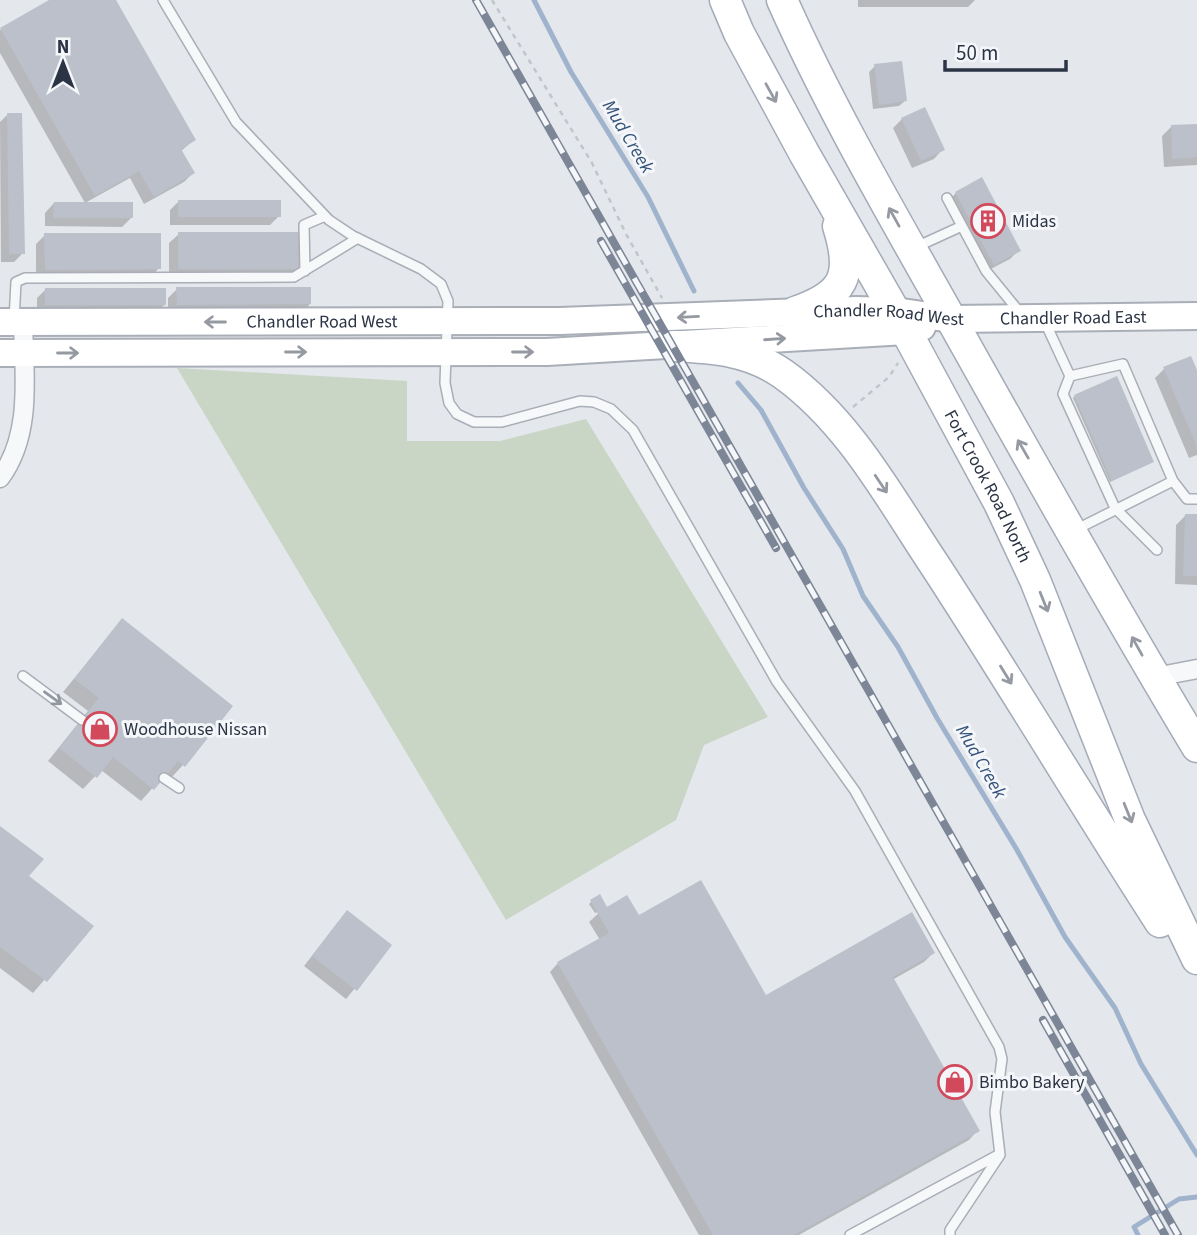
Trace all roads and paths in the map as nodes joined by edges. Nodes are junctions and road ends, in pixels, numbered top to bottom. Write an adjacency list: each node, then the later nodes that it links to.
1 (163, 0): 7 (lane)
2 (492, 0): 19 (path)
3 (723, 0): 5 (main road, Fort Crook Road North, one-way to 5)
4 (782, 0): 10 (main road, one-way to 4)
5 (829, 196): 12 (main road); 18 (main road, Fort Crook Road North)
6 (947, 198): 8 (lane)
7 (325, 216): 9 (lane); 11 (lane)
8 (962, 226): 10 (lane); 14 (lane)
9 (358, 239): 11 (lane); 17 (lane)
10 (912, 248): 15 (main road)
11 (305, 271): 16 (lane)
12 (795, 312): 18 (main road, Chandler Road West); 19 (main road, Chandler Road West, one-way to 19)
13 (1197, 316): 14 (main road, Chandler Road East)
14 (1034, 318): 15 (main road, Chandler Road East); 22 (lane)
15 (951, 319): 18 (main road, Chandler Road West); 32 (main road, one-way to 15)
16 (12, 322): 17 (main road, Chandler Road West, one-way to 16); 21 (street)
17 (446, 322): 19 (main road, Chandler Road West); 20 (lane)
18 (905, 329): 19 (main road, Chandler Road West, one-way to 18); 25 (path); 41 (main road, Fort Crook Road North, one-way to 41)
19 (671, 331): 20 (main road, Chandler Road West, one-way to 19); 25 (main road)
20 (445, 352): 21 (main road, Chandler Road West, one-way to 20); 43 (lane)
21 (12, 353): 28 (street)
22 (1070, 376): 23 (lane); 31 (lane)
23 (1146, 417): 24 (lane); 26 (lane)
24 (1136, 421)
25 (841, 429): 42 (main road, one-way to 42)
26 (1156, 440): 27 (lane); 29 (lane)
27 (1146, 444)
28 (0, 478)
29 (1173, 481): 30 (lane); 31 (lane)
30 (1197, 499)
31 (1115, 508): 32 (lane); 33 (lane)
32 (1072, 531): 36 (main road, one-way to 32)
33 (1157, 550)
34 (1197, 669): 36 (street)
35 (23, 676): 37 (lane, one-way to 37)
36 (1155, 677): 38 (main road)
37 (82, 720)
38 (1197, 747)
39 (164, 778): 40 (lane)
40 (179, 788)
41 (1197, 959)
42 (1197, 978)
43 (1000, 1155): 44 (lane); 45 (lane)
44 (850, 1235)
45 (950, 1235)

